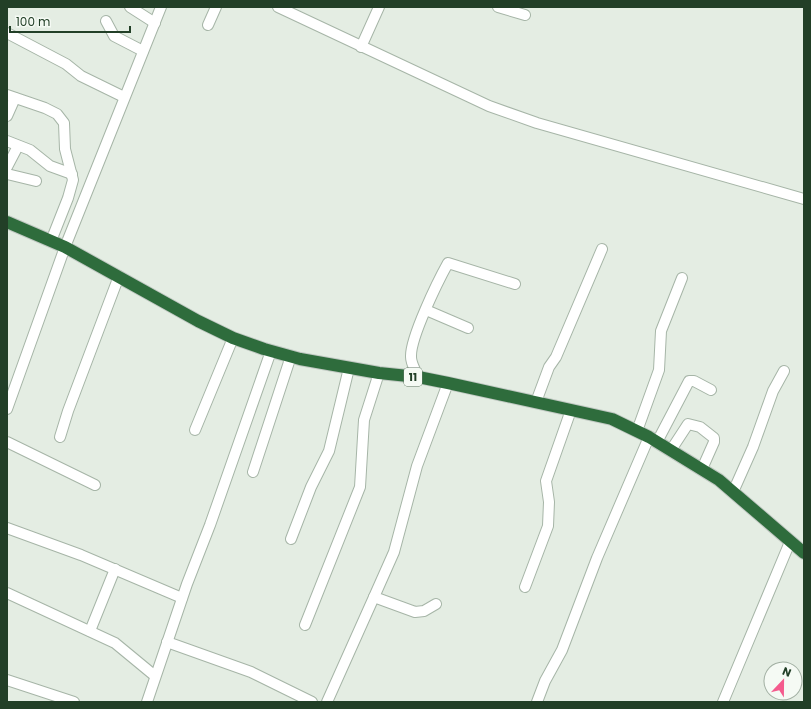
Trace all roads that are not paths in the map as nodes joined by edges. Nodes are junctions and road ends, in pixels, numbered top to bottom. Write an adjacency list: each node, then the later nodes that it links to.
1 (130, 7): 9 (street)
2 (161, 7): 9 (street)
3 (216, 7): 10 (street)
4 (278, 7): 12 (street)
5 (379, 7): 12 (street)
6 (498, 7): 7 (street)
7 (525, 15)
8 (106, 21): 13 (street)
9 (155, 23): 13 (street)
10 (208, 25)
11 (7, 33): 15 (street)
12 (361, 47): 24 (street)
13 (143, 51): 15 (street)
14 (11, 97): 16 (street); 21 (street)
15 (124, 97): 23 (street)
16 (7, 116)
17 (7, 141): 18 (street)
18 (18, 146): 19 (street); 21 (street)
19 (7, 167)
20 (7, 174): 22 (street)
21 (72, 178): 23 (street); 26 (street)
22 (36, 180)
23 (88, 186): 27 (street)
24 (804, 199)
25 (7, 222): 26 (highway, 11)
26 (51, 241): 27 (highway, 11)
27 (64, 247): 29 (highway, 11); 44 (street)
28 (602, 249): 43 (street)
29 (119, 276): 34 (highway, 11); 48 (street)
30 (682, 278): 47 (street)
31 (515, 284): 32 (street)
32 (426, 310): 33 (street); 40 (street)
33 (468, 328)
34 (233, 338): 35 (highway, 11); 46 (street)
35 (271, 351): 36 (highway, 11); 64 (street)
36 (291, 356): 37 (highway, 11); 53 (street)
37 (349, 368): 39 (highway, 11); 57 (street)
38 (784, 371): 55 (street)
39 (379, 374): 40 (highway, 11); 66 (street)
40 (418, 377): 41 (highway, 11)
41 (448, 383): 43 (highway, 11); 63 (street)
42 (712, 390): 49 (street)
43 (536, 402): 45 (highway, 11)
44 (7, 409)
45 (571, 410): 47 (highway, 11); 61 (street)
46 (195, 430)
47 (637, 431): 49 (highway, 11)
48 (60, 437)
49 (653, 440): 51 (highway, 11); 75 (street)
50 (7, 442): 54 (street)
51 (671, 450): 52 (highway, 11); 52 (street)
52 (702, 469): 55 (highway, 11)
53 (253, 472)
54 (95, 485)
55 (733, 492): 58 (highway, 11)
56 (7, 528): 60 (street)
57 (292, 539)
58 (790, 542): 59 (highway, 11); 76 (street)
59 (804, 553)
60 (115, 569): 64 (street); 67 (street)
61 (525, 587)
62 (7, 593): 67 (street)
63 (374, 597): 65 (street); 74 (street)
64 (182, 598): 68 (street)
65 (436, 604)
66 (305, 625)
67 (90, 631): 69 (street)
68 (167, 642): 69 (street); 73 (street)
69 (155, 676): 72 (street)
70 (7, 680): 71 (street)
71 (74, 702)
72 (147, 702)
73 (312, 702)
74 (327, 702)
75 (538, 702)
76 (723, 702)

